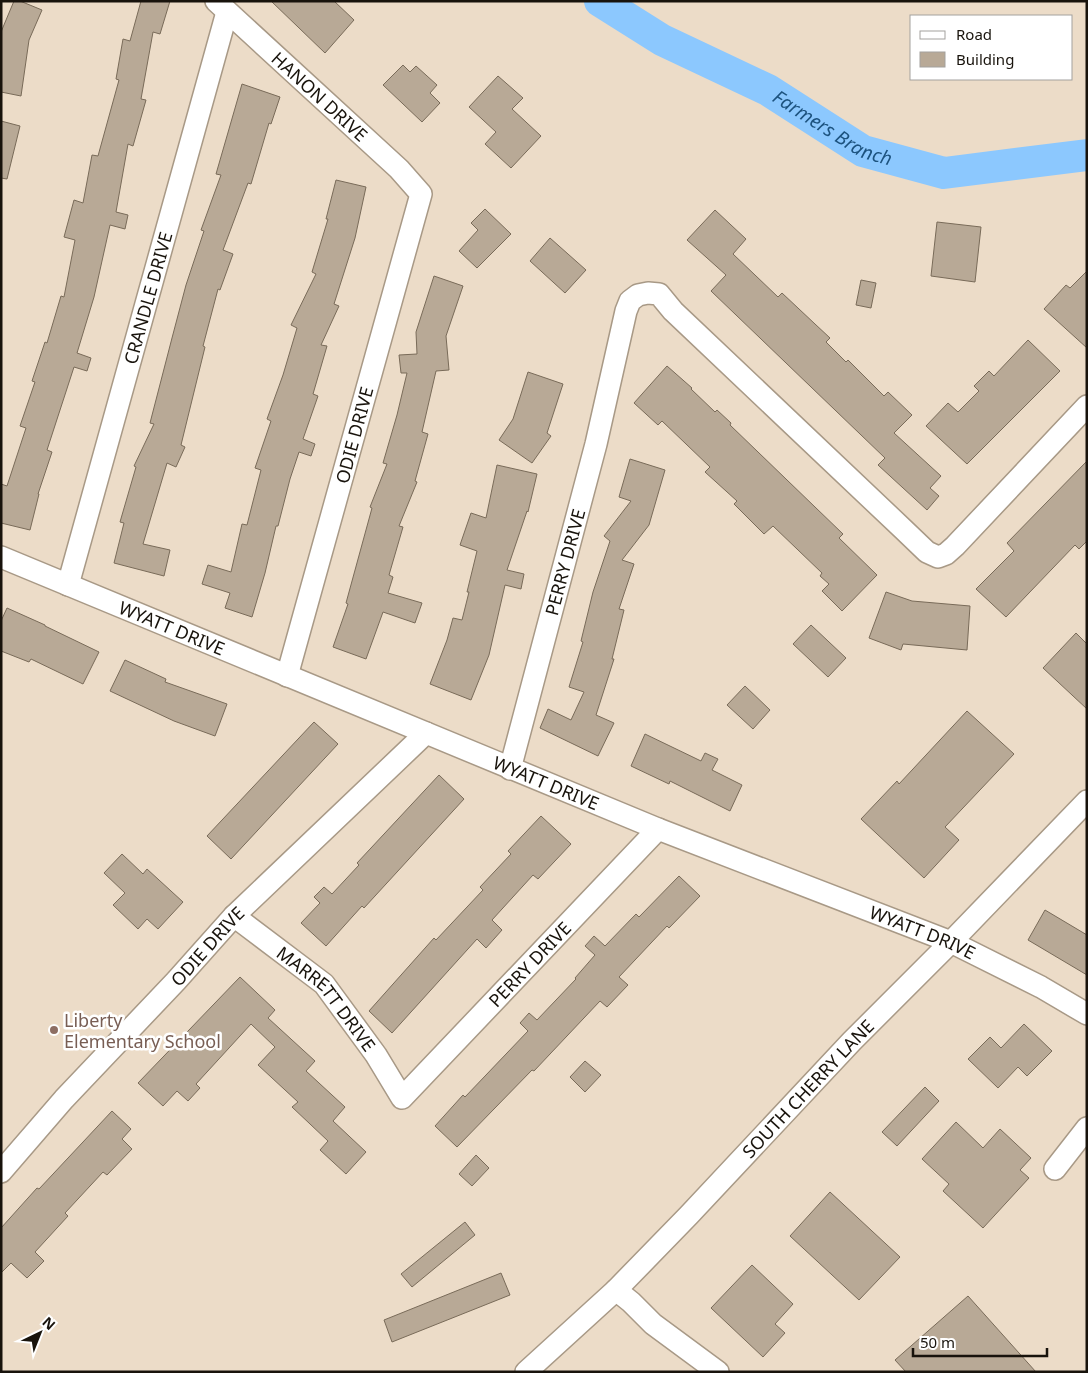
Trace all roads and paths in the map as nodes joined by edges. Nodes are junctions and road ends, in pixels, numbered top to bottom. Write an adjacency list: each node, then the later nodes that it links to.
1 (222, 7): 2 (street, HANON DRIVE); 5 (street, CRANDLE DRIVE)
2 (421, 194): 6 (street, ODIE DRIVE)
3 (1087, 406): 8 (street, PERRY DRIVE)
4 (1, 558): 5 (street, WYATT DRIVE)
5 (68, 585): 6 (street, WYATT DRIVE)
6 (287, 676): 7 (street, WYATT DRIVE)
7 (426, 734): 8 (street, WYATT DRIVE); 11 (street, ODIE DRIVE)
8 (510, 768): 10 (street, WYATT DRIVE)
9 (1087, 801): 12 (street, SOUTH CHERRY LANE)
10 (658, 828): 12 (street, WYATT DRIVE); 14 (street, PERRY DRIVE)
11 (234, 916): 14 (street, MARRETT DRIVE); 17 (street, ODIE DRIVE)
12 (951, 942): 13 (street, WYATT DRIVE); 18 (street, SOUTH CHERRY LANE)
13 (1087, 1014)
14 (402, 1098)
15 (1087, 1128): 16 (street)
16 (1055, 1169)
17 (1, 1172)
18 (616, 1290): 19 (street, SOUTH CHERRY LANE); 20 (street)
19 (526, 1372)
20 (718, 1372)

